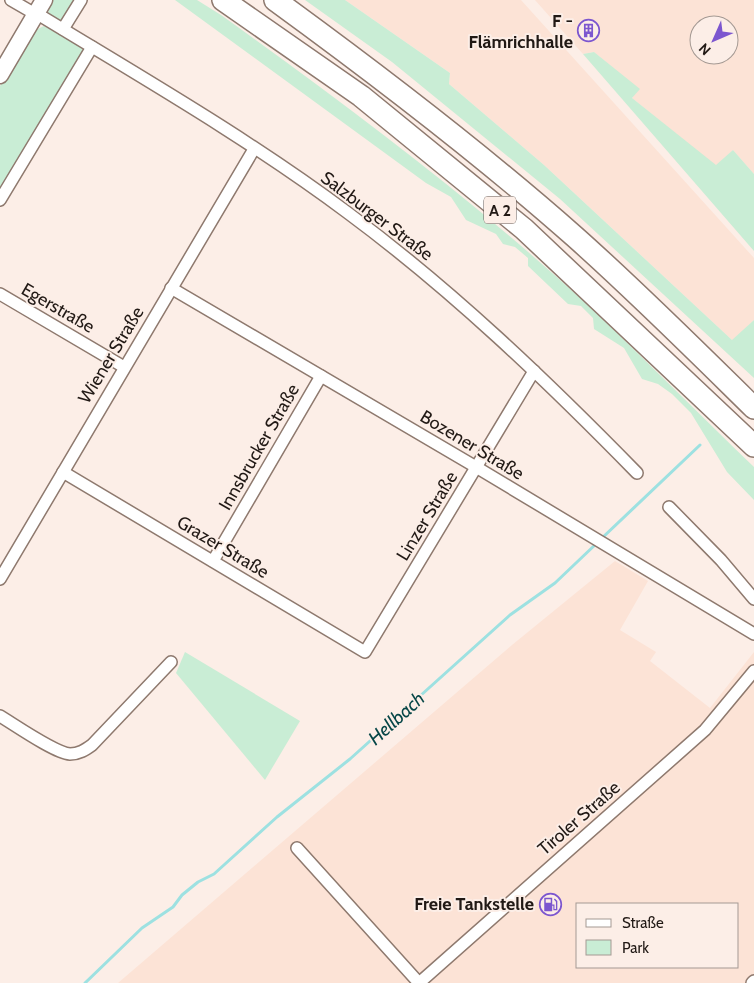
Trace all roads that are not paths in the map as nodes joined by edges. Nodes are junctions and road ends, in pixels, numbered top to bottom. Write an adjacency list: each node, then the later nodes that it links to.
1 (11, 0): 5 (street, Salzburger Straße)
2 (81, 0): 6 (street)
3 (224, 0): 18 (highway, A 2)
4 (275, 0): 17 (highway, A 2)
5 (34, 8): 6 (street, Salzburger Straße); 8 (main road); 9 (main road)
6 (63, 29): 7 (street, Salzburger Straße)
7 (92, 47): 10 (street, Salzburger Straße); 11 (street)
8 (0, 54)
9 (0, 75)
10 (254, 148): 12 (street, Wiener Straße); 15 (street, Salzburger Straße)
11 (0, 200)
12 (171, 288): 14 (street, Wiener Straße); 16 (street, Bozener Straße)
13 (0, 294): 14 (street, Egerstraße)
14 (124, 367): 20 (street, Wiener Straße)
15 (534, 371): 19 (street, Linzer Straße); 21 (street, Salzburger Straße)
16 (321, 376): 19 (street, Bozener Straße); 23 (street, Innsbrucker Straße)
17 (754, 408)
18 (754, 446)
19 (476, 467): 26 (street, Bozener Straße); 27 (street, Linzer Straße)
20 (63, 472): 23 (street, Grazer Straße); 24 (street, Wiener Straße)
21 (637, 473)
22 (670, 507): 25 (street)
23 (212, 561): 27 (street, Grazer Straße)
24 (0, 579)
25 (754, 599)
26 (754, 634)
27 (365, 652)
28 (171, 662): 30 (street)
29 (754, 671): 32 (street, Tiroler Straße)
30 (0, 716)
31 (297, 848): 32 (street, Tiroler Straße)
32 (419, 983)

